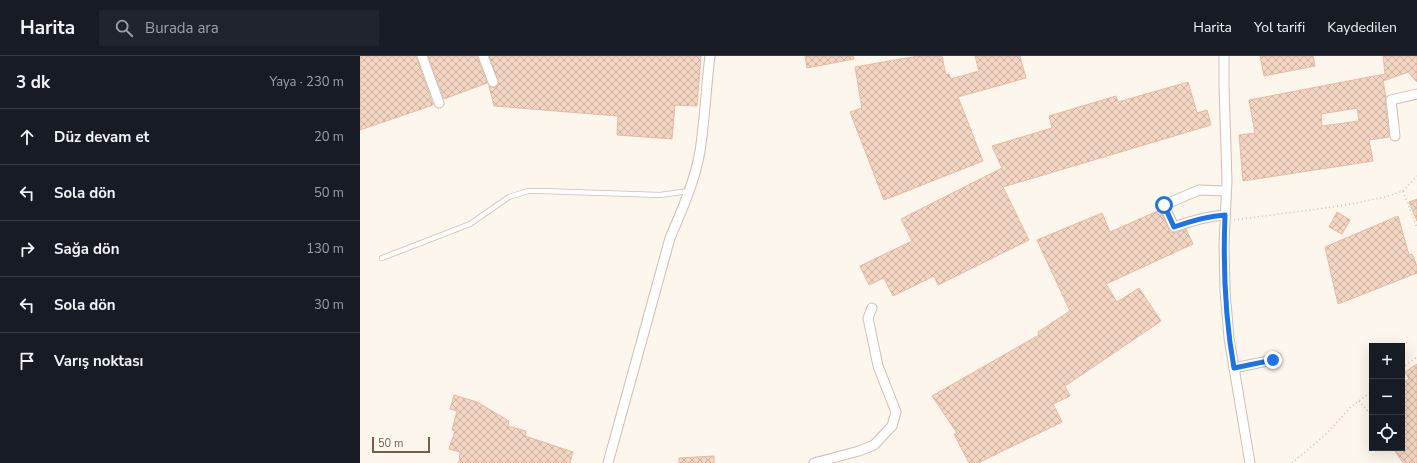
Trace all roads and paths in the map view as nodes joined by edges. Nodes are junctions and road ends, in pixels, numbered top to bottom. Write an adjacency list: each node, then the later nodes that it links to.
1 (422, 56): 7 (street)
2 (483, 56): 5 (street)
3 (710, 56): 10 (street)
4 (1224, 56): 11 (street)
5 (494, 82)
6 (1417, 94): 8 (street)
7 (439, 103)
8 (1395, 136)
9 (1417, 176): 12 (path)
10 (689, 190): 15 (lane); 24 (street)
11 (1226, 191): 13 (street); 13 (street)
12 (1403, 191): 13 (path); 14 (path)
13 (1225, 218): 20 (street)
14 (1417, 228)
15 (382, 258)
16 (872, 308): 25 (street)
17 (1276, 357): 20 (street)
18 (1417, 357): 19 (path)
19 (1405, 366)
20 (1234, 368): 26 (street)
21 (1369, 393): 22 (path)
22 (1359, 401): 23 (path); 27 (path)
23 (1371, 415)
24 (608, 463)
25 (814, 463)
26 (1250, 463)
27 (1292, 463)

